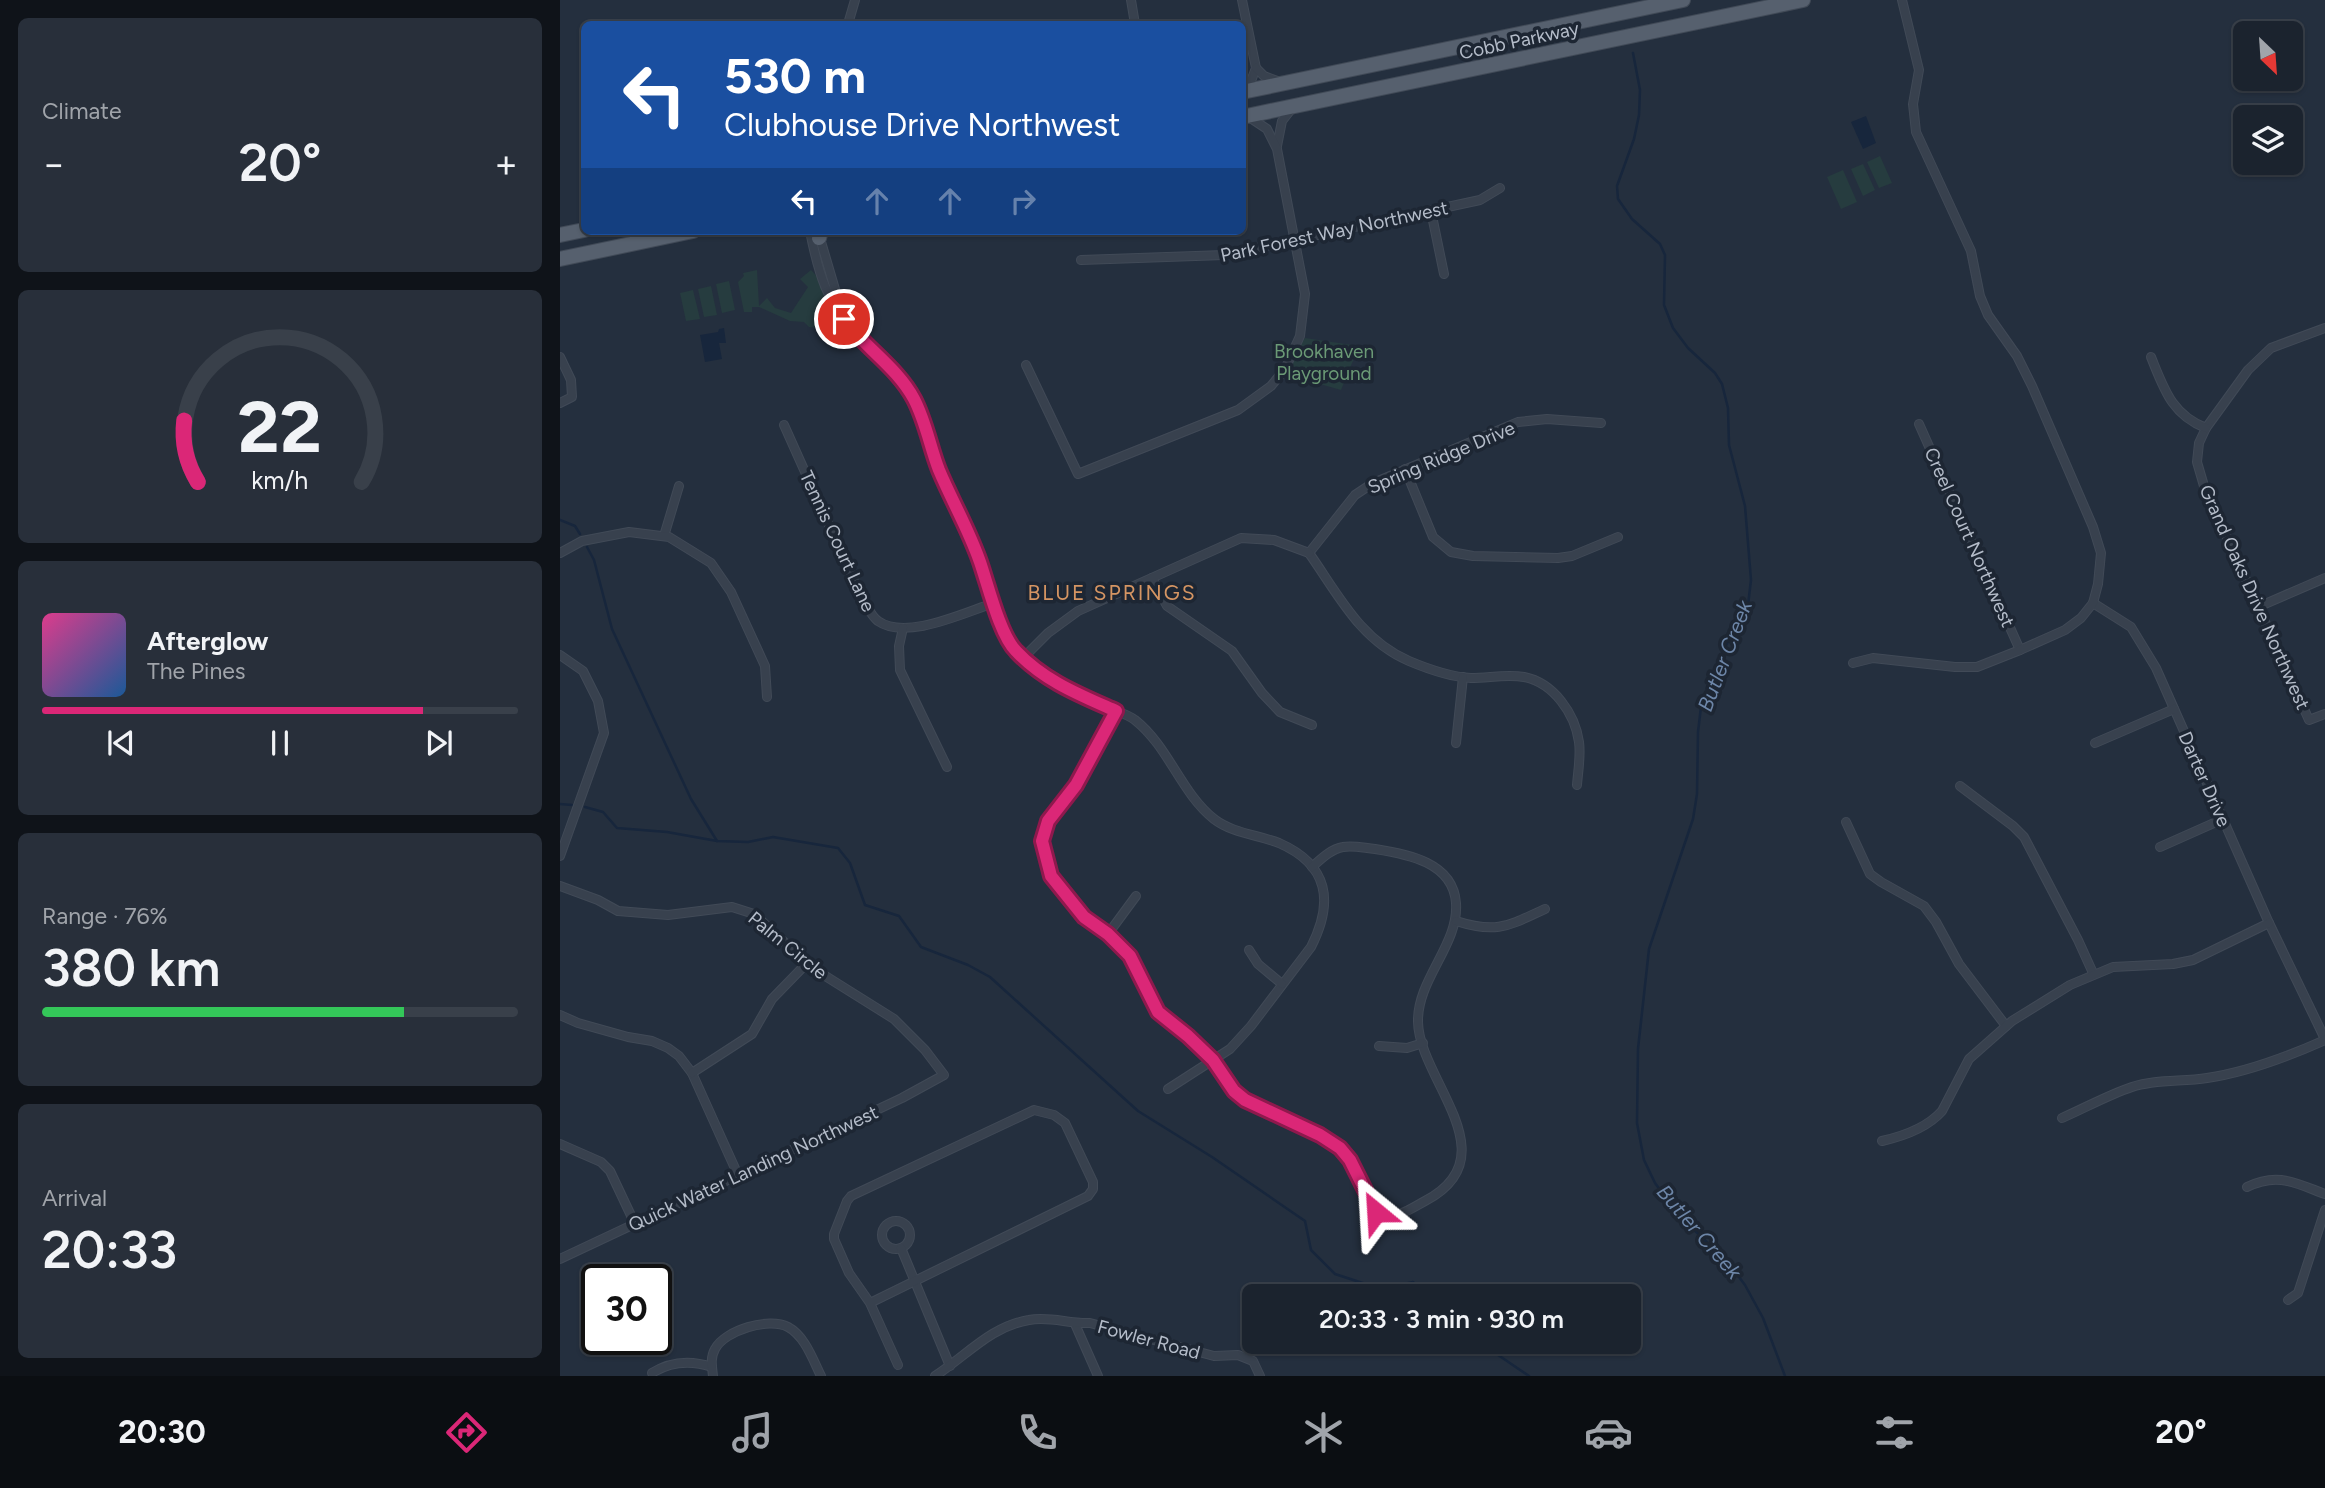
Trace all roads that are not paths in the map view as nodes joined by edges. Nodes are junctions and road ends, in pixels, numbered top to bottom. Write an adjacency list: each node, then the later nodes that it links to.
1 (855, 0): 7 (street)
2 (1131, 0): 8 (street)
3 (1242, 0): 9 (street)
4 (1683, 0): 12 (main road, Cobb Parkway)
5 (1803, 0): 15 (main road, Cobb Parkway)
6 (1902, 0): 47 (street)
7 (849, 21)
8 (1134, 21)
9 (1244, 21)
10 (1246, 35): 11 (street)
11 (1256, 68): 12 (street); 13 (street)
12 (1286, 83): 14 (main road, Cobb Parkway)
13 (1246, 86)
14 (1246, 90)
15 (1294, 106): 16 (main road, Cobb Parkway); 18 (street)
16 (1246, 116)
17 (1246, 117): 18 (street)
18 (1277, 149): 25 (street)
19 (1500, 188): 20 (street, Park Forest Way Northwest)
20 (1431, 211): 25 (street, Park Forest Way Northwest); 28 (street)
21 (581, 231): 22 (main road)
22 (560, 235)
23 (667, 235): 26 (main road)
24 (818, 235): 46 (street)
25 (1295, 240): 27 (street, Park Forest Way Northwest); 32 (street)
26 (560, 259)
27 (1081, 260)
28 (1444, 274)
29 (2325, 328): 37 (street)
30 (560, 357): 33 (street)
31 (2151, 357): 37 (street)
32 (1026, 365)
33 (560, 402)
34 (1601, 423): 38 (street, Spring Ridge Drive)
35 (1919, 424): 50 (street, Creel Court Northwest)
36 (784, 425): 49 (street, Tennis Court Lane)
37 (2206, 428): 48 (street, Grand Oaks Drive Northwest)
38 (1405, 469): 41 (street); 43 (street, Spring Ridge Drive)
39 (679, 486): 40 (street)
40 (664, 536): 42 (street); 55 (street)
41 (1618, 537)
42 (560, 553)
43 (1309, 553): 44 (street); 54 (street)
44 (1152, 578): 52 (street); 59 (street)
45 (2325, 578): 48 (street)
46 (994, 603): 49 (street); 52 (street)
47 (2093, 603): 50 (street); 56 (street, Darter Drive)
48 (2258, 607): 58 (street, Grand Oaks Drive Northwest)
49 (904, 628): 62 (street)
50 (2020, 650): 53 (street)
51 (560, 655): 68 (street)
52 (1023, 658): 57 (street)
53 (1853, 663)
54 (1463, 677): 60 (street); 63 (street)
55 (767, 697)
56 (2174, 709): 61 (street); 65 (street, Darter Drive)
57 (1116, 711): 69 (street); 75 (street)
58 (2325, 714)
59 (1312, 725)
60 (1456, 743)
61 (2095, 743)
62 (947, 767)
63 (1577, 785)
64 (1960, 786): 78 (street)
65 (2223, 819): 67 (street); 74 (street, Darter Drive)
66 (1846, 822): 81 (street)
67 (2160, 846)
68 (560, 856)
69 (1312, 867): 73 (street); 79 (street)
70 (560, 886): 77 (street, Palm Circle)
71 (1136, 896): 75 (street)
72 (1545, 909): 73 (street)
73 (1456, 921): 83 (street)
74 (2269, 923): 78 (street); 82 (street, Darter Drive)
75 (1108, 934): 85 (street)
76 (1249, 950): 79 (street)
77 (807, 963): 86 (street); 87 (street, Palm Circle)
78 (2093, 973): 81 (street)
79 (1282, 984): 85 (street)
80 (560, 1015): 86 (street)
81 (2006, 1026): 90 (street)
82 (2325, 1040): 89 (street)
83 (1423, 1043): 84 (street); 85 (street)
84 (1379, 1046)
85 (1213, 1060): 88 (street)
86 (692, 1073): 92 (street)
87 (944, 1075): 92 (street, Quick Water Landing Northwest)
88 (1168, 1089)
89 (2062, 1118)
90 (1882, 1141)
91 (560, 1144): 96 (street)
92 (738, 1175): 96 (street, Quick Water Landing Northwest)
93 (2247, 1187): 94 (street)
94 (2325, 1194)
95 (2325, 1210): 100 (street)
96 (635, 1224): 98 (street, Quick Water Landing Northwest)
97 (901, 1248): 99 (street)
98 (560, 1259)
99 (914, 1281): 101 (street); 101 (street); 104 (street)
100 (2288, 1300)
101 (870, 1303): 103 (street)
102 (1075, 1324): 104 (street, Fowler Road); 109 (street); 110 (street, Fowler Road)
103 (898, 1365)
104 (949, 1370): 108 (street, Fowler Road)
105 (713, 1371): 106 (street); 107 (street)
106 (652, 1373)
107 (821, 1376)
108 (935, 1376)
109 (1098, 1376)
110 (1260, 1376)

